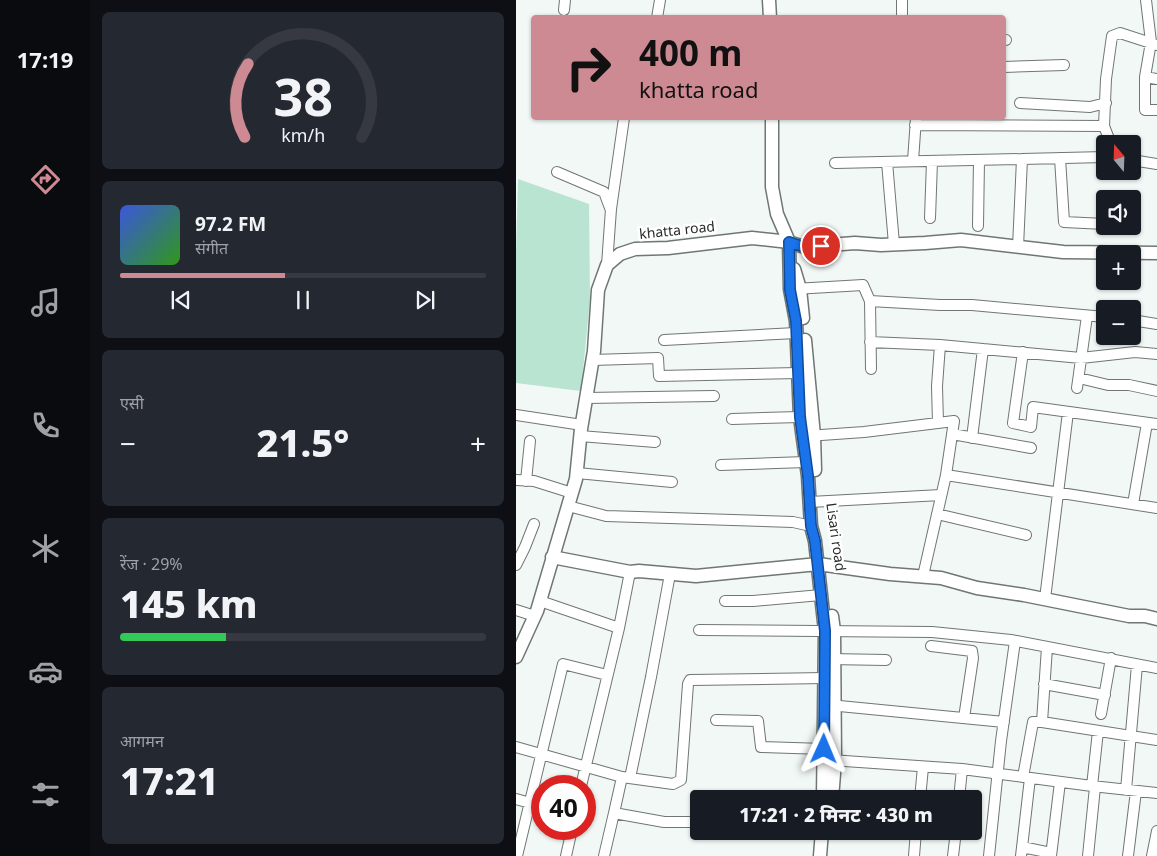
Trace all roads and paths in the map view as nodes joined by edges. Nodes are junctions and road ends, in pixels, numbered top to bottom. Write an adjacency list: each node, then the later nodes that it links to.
1 (660, 0): 5 (street)
2 (769, 0): 6 (street)
3 (902, 0): 7 (street)
4 (1146, 0): 8 (street)
5 (658, 15)
6 (770, 15)
7 (902, 15)
8 (1154, 44): 11 (street); 14 (street)
9 (1064, 65): 10 (street)
10 (1006, 67)
11 (1145, 77): 12 (street); 15 (street)
12 (1157, 79)
13 (1020, 103): 14 (street)
14 (1106, 103): 19 (street)
15 (1157, 110)
16 (624, 120): 32 (street)
17 (772, 120): 37 (street, Lisari road)
18 (916, 121): 19 (street); 28 (street)
19 (1104, 126): 20 (street)
20 (1108, 135)
21 (1096, 157): 22 (street)
22 (1060, 158): 24 (street); 34 (street)
23 (979, 160): 24 (street); 25 (street); 35 (street)
24 (1022, 160): 38 (street)
25 (932, 161): 28 (street); 33 (street)
26 (1141, 161): 30 (street)
27 (887, 162): 28 (street); 29 (street); 36 (street)
28 (913, 162)
29 (835, 163)
30 (1157, 164)
31 (557, 172): 32 (street)
32 (611, 209): 40 (street)
33 (930, 218)
34 (1096, 224)
35 (978, 226)
36 (894, 244): 37 (street, khatta road); 38 (street, khatta road)
37 (789, 247): 40 (street, khatta road); 41 (street, Lisari road)
38 (1018, 247): 39 (street, khatta road)
39 (1157, 253)
40 (607, 265): 55 (street)
41 (795, 289): 42 (street); 47 (street, Lisari road); 69 (street, Lisari road)
42 (870, 302): 43 (street); 49 (street)
43 (1087, 316): 44 (street); 54 (street)
44 (1096, 317)
45 (1141, 321): 46 (street)
46 (1157, 324)
47 (796, 333): 48 (street); 57 (street, Lisari road)
48 (664, 340)
49 (870, 342): 50 (street); 56 (street)
50 (940, 345): 51 (street); 65 (street)
51 (983, 349): 52 (street); 70 (street)
52 (1023, 352): 54 (street); 61 (street)
53 (1157, 354): 54 (street)
54 (1081, 358): 58 (street)
55 (592, 360): 57 (street); 60 (street)
56 (871, 369)
57 (798, 372): 63 (street, Lisari road)
58 (1157, 390)
59 (714, 396): 60 (street)
60 (586, 398): 67 (street)
61 (1068, 412): 66 (street); 80 (street)
62 (516, 415): 67 (street)
63 (800, 417): 64 (street); 69 (street, Lisari road)
64 (732, 419)
65 (938, 423): 68 (street); 69 (street)
66 (1152, 424): 84 (street)
67 (581, 430): 72 (street); 76 (street)
68 (952, 434): 70 (street); 77 (street)
69 (808, 436): 74 (street, Lisari road); 83 (street, Lisari road)
70 (972, 438): 73 (street)
71 (530, 440): 78 (street)
72 (655, 442)
73 (1031, 448)
74 (806, 462): 75 (street); 83 (street, Lisari road)
75 (721, 465)
76 (577, 473): 79 (street); 81 (street)
77 (946, 475): 80 (street); 82 (street)
78 (521, 480): 81 (street)
79 (672, 482)
80 (1058, 492): 84 (street); 98 (street)
81 (572, 493): 85 (street)
82 (941, 495): 83 (street); 87 (street)
83 (813, 502): 89 (street, Lisari road); 93 (street, Lisari road)
84 (1133, 504): 86 (street)
85 (568, 506): 89 (street); 91 (street)
86 (1157, 508)
87 (937, 514): 90 (street); 96 (street)
88 (534, 524): 92 (street)
89 (811, 526): 93 (street, Lisari road)
90 (1026, 535)
91 (552, 557): 94 (street); 100 (street)
92 (516, 565)
93 (821, 565): 95 (street); 96 (street); 97 (street, Lisari road); 106 (street, Lisari road)
94 (630, 572): 95 (street); 104 (street)
95 (670, 574): 137 (street)
96 (923, 576): 98 (street)
97 (821, 595): 99 (street); 106 (street, Lisari road)
98 (1045, 599): 103 (street)
99 (725, 601)
100 (540, 602): 102 (street); 104 (street)
101 (516, 610): 102 (street)
102 (534, 616): 110 (street)
103 (1157, 619)
104 (619, 628): 116 (street)
105 (699, 630): 106 (street)
106 (830, 631): 107 (street); 112 (street, Lisari road)
107 (1015, 641): 109 (street); 124 (street)
108 (931, 646): 122 (street)
109 (1047, 648): 111 (street); 118 (street)
110 (516, 657)
111 (1111, 658): 114 (street); 119 (street)
112 (830, 659): 113 (street); 117 (street, Lisari road); 120 (street, Lisari road)
113 (886, 660)
114 (1137, 665): 115 (street); 127 (street)
115 (1157, 668)
116 (607, 675): 130 (street); 132 (street)
117 (825, 678): 120 (street, Lisari road); 137 (street)
118 (1044, 684): 119 (street); 125 (street)
119 (1104, 695): 121 (street)
120 (830, 705): 122 (street); 131 (street, Lisari road)
121 (1101, 714)
122 (964, 718): 124 (street)
123 (716, 720): 131 (street)
124 (1004, 722): 135 (street)
125 (1042, 722): 126 (street); 138 (street)
126 (1098, 731): 127 (street); 140 (street)
127 (1130, 736): 128 (street); 145 (street)
128 (1157, 740)
129 (516, 747): 130 (street)
130 (541, 755): 132 (street); 148 (street)
131 (827, 756): 133 (street); 141 (street, Lisari road); 142 (street, Lisari road)
132 (584, 767): 136 (street); 137 (street)
133 (923, 767): 134 (street); 143 (street)
134 (962, 769): 135 (street); 144 (street)
135 (998, 774): 138 (street); 166 (street)
136 (583, 775)
137 (626, 778): 149 (street)
138 (1027, 778): 139 (street); 157 (street)
139 (1060, 782): 140 (street); 158 (street)
140 (1094, 787): 145 (street); 167 (street)
141 (824, 790)
142 (831, 790)
143 (921, 790)
144 (960, 790)
145 (1131, 790): 146 (street); 168 (street)
146 (1157, 793)
147 (516, 799): 148 (street)
148 (530, 803): 159 (street)
149 (614, 813): 150 (street); 161 (street)
150 (690, 822)
151 (1157, 831): 169 (street)
152 (570, 840): 160 (street)
153 (821, 840): 162 (street)
154 (829, 840): 163 (street)
155 (915, 840): 164 (street)
156 (955, 840): 165 (street)
157 (1022, 851): 158 (street)
158 (1051, 855)
159 (517, 856)
160 (566, 856)
161 (604, 856)
162 (820, 856)
163 (828, 856)
164 (914, 856)
165 (953, 856)
166 (989, 856)
167 (1088, 856)
168 (1128, 856)
169 (1152, 856)

